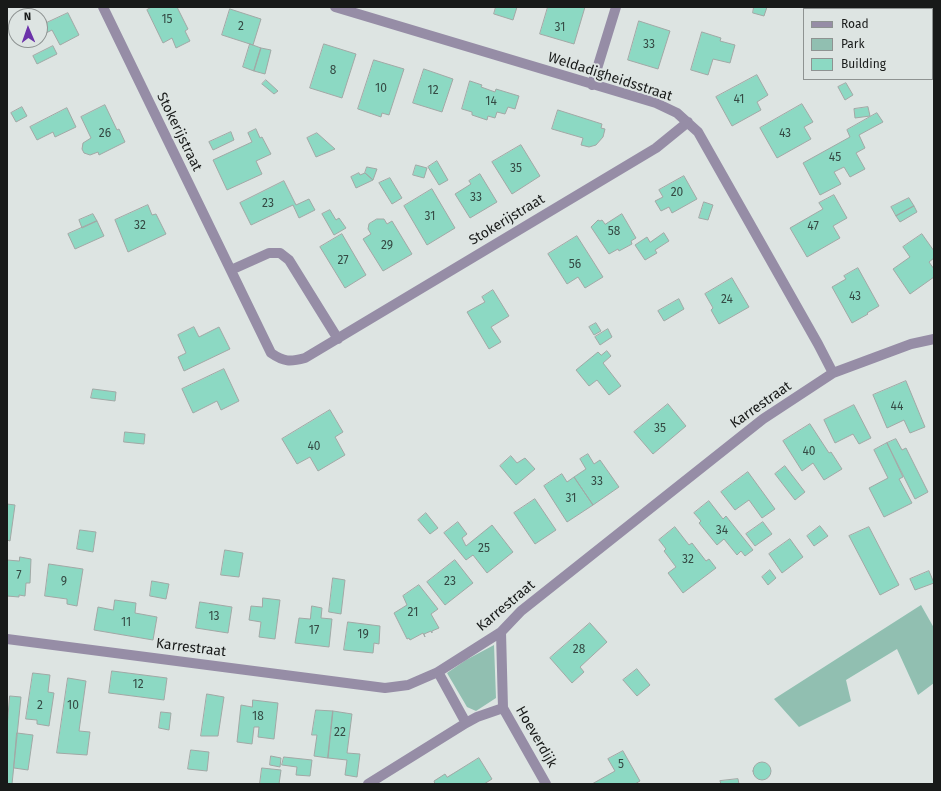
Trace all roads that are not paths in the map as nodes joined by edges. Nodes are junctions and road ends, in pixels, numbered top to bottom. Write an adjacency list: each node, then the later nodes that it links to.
1 (103, 7): 6 (street, Stokerijstraat)
2 (335, 7): 4 (street, Weldadigheidsstraat)
3 (616, 7): 4 (street)
4 (592, 84): 5 (street, Weldadigheidsstraat)
5 (688, 122): 7 (street, Stokerijstraat); 9 (street, Weldadigheidsstraat)
6 (230, 270): 7 (street); 7 (street, Stokerijstraat)
7 (338, 339)
8 (934, 339): 9 (street, Karrestraat)
9 (833, 373): 10 (street, Karrestraat)
10 (501, 632): 12 (street, Karrestraat); 13 (street, Hoeverdijk)
11 (7, 639): 12 (street, Karrestraat)
12 (438, 672): 14 (street)
13 (503, 708): 14 (street); 16 (street, Hoeverdijk)
14 (466, 723): 15 (street)
15 (368, 784)
16 (546, 784)

